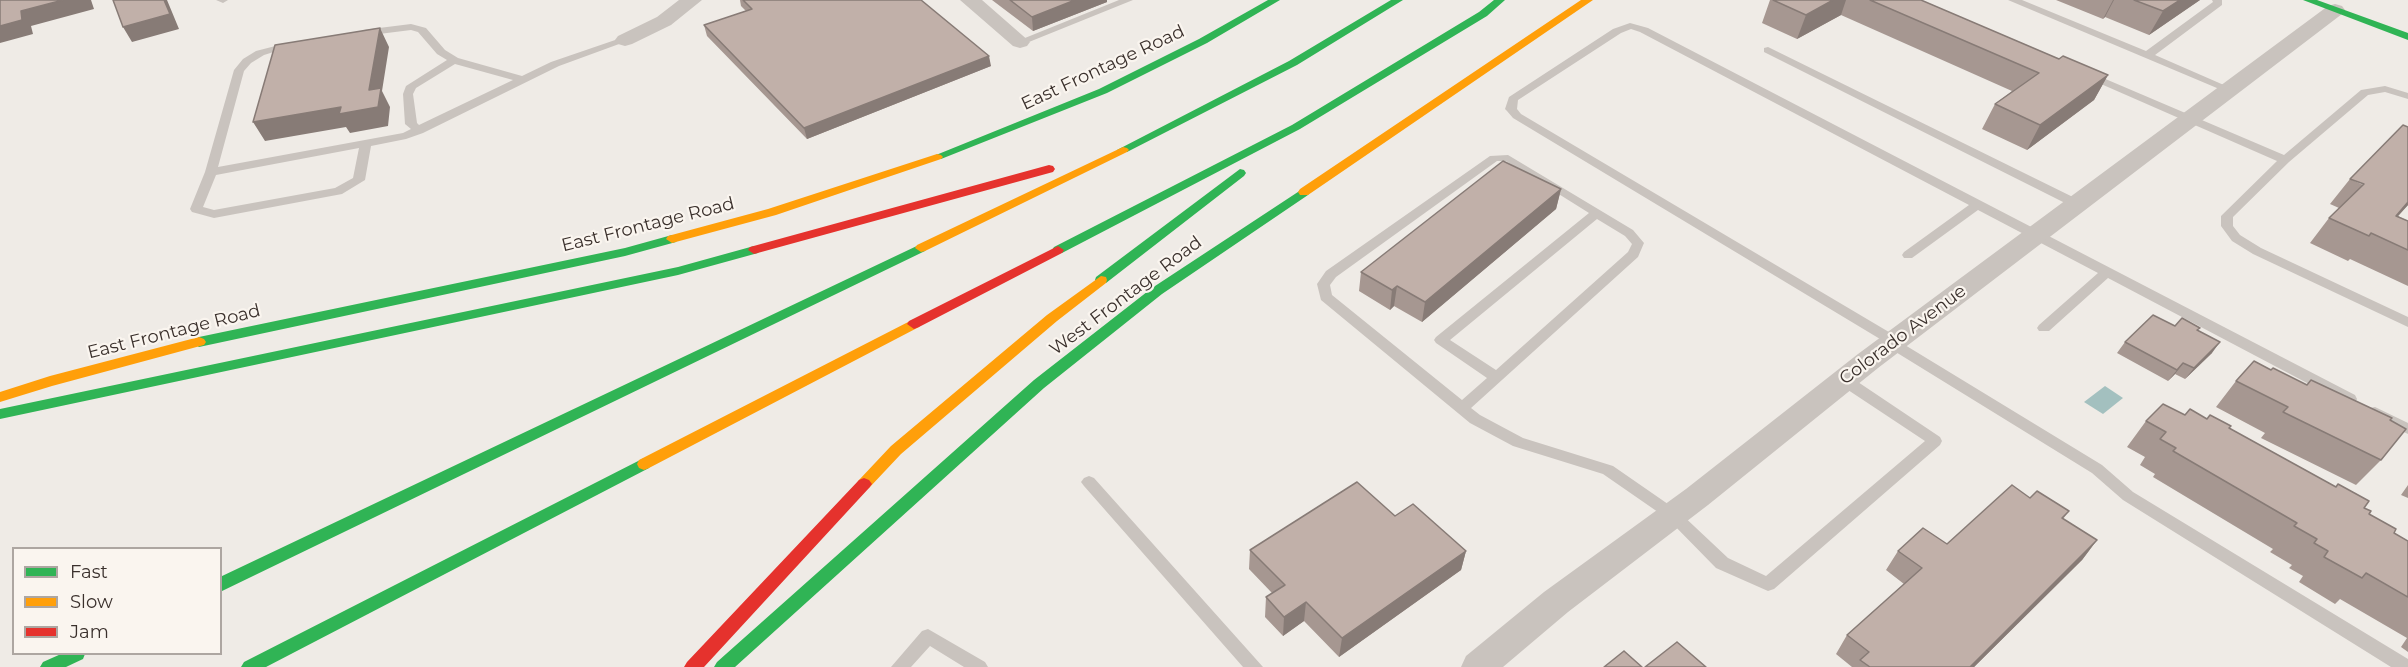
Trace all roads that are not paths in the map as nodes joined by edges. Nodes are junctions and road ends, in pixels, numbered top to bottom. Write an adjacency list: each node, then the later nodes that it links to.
1 (692, 0): 13 (street)
2 (970, 0): 14 (street)
3 (1128, 0): 14 (lane)
4 (1275, 0): 41 (main road, East Frontage Road)
5 (1398, 0): 26 (main road)
6 (1500, 0): 24 (main road)
7 (1588, 0): 52 (main road, West Frontage Road)
8 (2013, 0): 17 (lane)
9 (2217, 0): 17 (lane)
10 (2320, 3): 12 (main road); 21 (street, Colorado Avenue)
11 (346, 36): 18 (lane)
12 (2408, 37)
13 (625, 40): 20 (lane)
14 (1020, 42)
15 (300, 44): 29 (lane)
16 (1768, 50): 30 (lane)
17 (2147, 56): 21 (lane)
18 (454, 60): 20 (lane); 25 (lane)
19 (2081, 71): 23 (lane)
20 (522, 79): 25 (lane)
21 (2228, 89): 23 (street, Colorado Avenue)
22 (2408, 96): 28 (lane)
23 (2190, 119): 28 (lane); 30 (street, Colorado Avenue)
24 (1296, 128): 50 (main road); 51 (main road)
25 (419, 131): 27 (lane)
26 (1140, 142): 43 (main road); 47 (main road)
27 (365, 145): 29 (lane); 29 (lane)
28 (2286, 160): 36 (lane)
29 (211, 172)
30 (2077, 204): 33 (street, Colorado Avenue)
31 (1977, 205): 33 (lane); 34 (lane); 38 (lane)
32 (1597, 213): 39 (lane); 39 (lane); 42 (lane)
33 (2036, 235): 35 (lane); 38 (street, Colorado Avenue)
34 (1908, 255)
35 (2107, 272): 37 (lane); 44 (lane)
36 (2408, 322)
37 (2044, 328)
38 (1892, 342): 40 (street, Colorado Avenue); 57 (lane)
39 (1496, 377): 42 (lane)
40 (1844, 380): 46 (street, Colorado Avenue); 46 (lane)
41 (0, 398)
42 (1462, 408): 46 (lane)
43 (0, 414)
44 (2408, 429)
45 (1089, 482): 55 (lane)
46 (1673, 514): 56 (street, Colorado Avenue)
47 (222, 584)
48 (75, 655): 49 (main road)
49 (49, 667)
50 (250, 667)
51 (693, 667)
52 (723, 667)
53 (900, 667): 54 (lane)
54 (980, 667)
55 (1254, 667)
56 (1478, 667)
57 (2406, 667)

